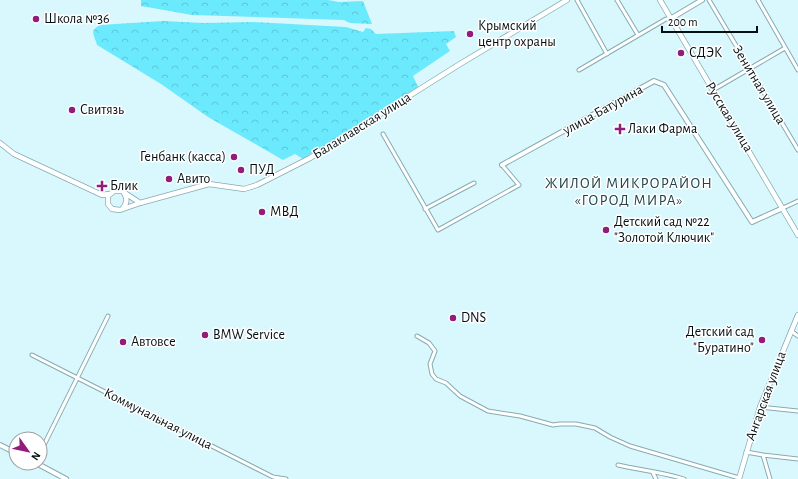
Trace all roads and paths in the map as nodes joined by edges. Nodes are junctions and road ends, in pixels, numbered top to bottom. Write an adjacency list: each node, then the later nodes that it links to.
1 (567, 0): 26 (main road, Балаклавская улица)
2 (577, 0): 11 (street)
3 (617, 0): 9 (street)
4 (660, 0): 8 (main road, Русская улица)
5 (702, 0): 8 (street)
6 (709, 0): 12 (street, Зенитная улица)
7 (758, 0): 10 (street)
8 (670, 18): 9 (street); 15 (main road, Русская улица)
9 (638, 36): 11 (street)
10 (785, 48): 12 (street); 14 (street)
11 (607, 54): 13 (street)
12 (749, 68): 15 (street); 18 (street, Зенитная улица)
13 (579, 70)
14 (798, 70)
15 (713, 90): 27 (main road, Русская улица)
16 (383, 134): 28 (street)
17 (0, 143): 23 (main road)
18 (798, 150)
19 (502, 165): 27 (street, улица Батурина); 28 (street)
20 (474, 183): 28 (street)
21 (124, 192): 22 (main road); 26 (main road); 29 (main road)
22 (109, 194): 23 (main road); 24 (main road)
23 (102, 195): 24 (main road)
24 (107, 200): 29 (main road)
25 (798, 201): 27 (street, улица Батурина)
26 (140, 202): 29 (main road, Балаклавская улица)
27 (783, 208): 30 (main road, Русская улица)
28 (426, 209)
29 (120, 210)
30 (798, 235)
31 (798, 315): 33 (main road, Ангарская улица)
32 (108, 316): 37 (street)
33 (791, 331): 35 (street); 38 (main road, Ангарская улица)
34 (417, 336): 51 (street)
35 (798, 336)
36 (32, 355): 37 (street, Коммунальная улица)
37 (77, 378): 40 (street); 48 (street, Коммунальная улица)
38 (760, 407): 39 (street); 41 (main road, Ангарская улица)
39 (798, 411)
40 (48, 437)
41 (746, 452): 42 (street); 51 (main road, Ангарская улица)
42 (763, 455): 43 (street); 52 (street, Ангарская улица)
43 (798, 459)
44 (618, 465): 46 (street)
45 (48, 469): 47 (street)
46 (653, 473): 49 (street); 50 (street)
47 (66, 479)
48 (286, 479)
49 (656, 479)
50 (684, 479)
51 (739, 479)
52 (770, 479)

